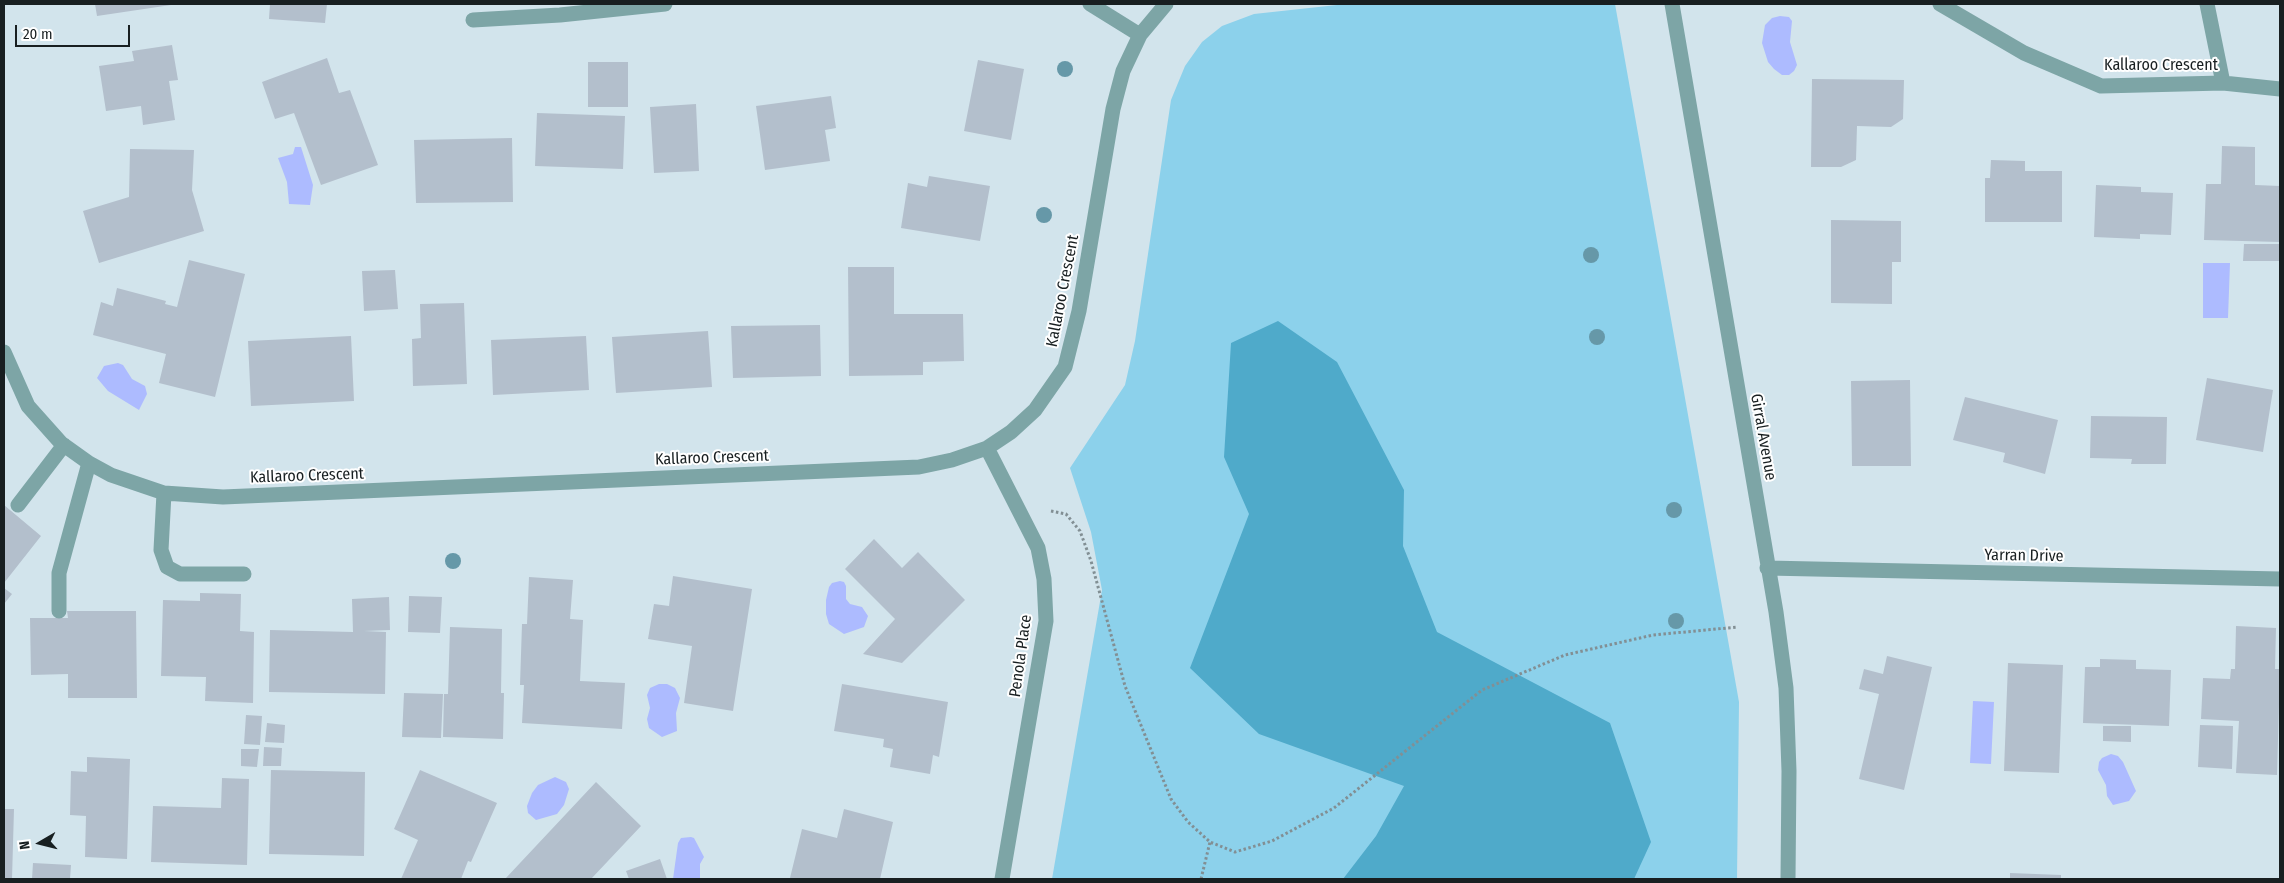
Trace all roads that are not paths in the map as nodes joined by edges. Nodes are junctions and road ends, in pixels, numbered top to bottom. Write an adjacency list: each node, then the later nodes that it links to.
1 (665, 4): 7 (street)
2 (1090, 4): 8 (street)
3 (1166, 4): 8 (street, Kallaroo Crescent)
4 (1672, 4): 17 (street, Girral Avenue)
5 (1940, 4): 9 (street, Kallaroo Crescent)
6 (2207, 4): 9 (street)
7 (473, 20)
8 (1140, 36): 13 (street, Kallaroo Crescent)
9 (2223, 83): 10 (street, Kallaroo Crescent)
10 (2280, 89)
11 (4, 352): 12 (street, Kallaroo Crescent)
12 (64, 445): 14 (street, Kallaroo Crescent); 16 (street)
13 (987, 448): 15 (street, Kallaroo Crescent); 21 (street, Penola Place)
14 (89, 463): 15 (street, Kallaroo Crescent); 20 (street)
15 (164, 493): 18 (street)
16 (18, 505)
17 (1767, 568): 19 (street, Yarran Drive); 22 (street, Girral Avenue)
18 (244, 574)
19 (2280, 579)
20 (59, 611)
21 (1002, 879)
22 (1788, 879)

